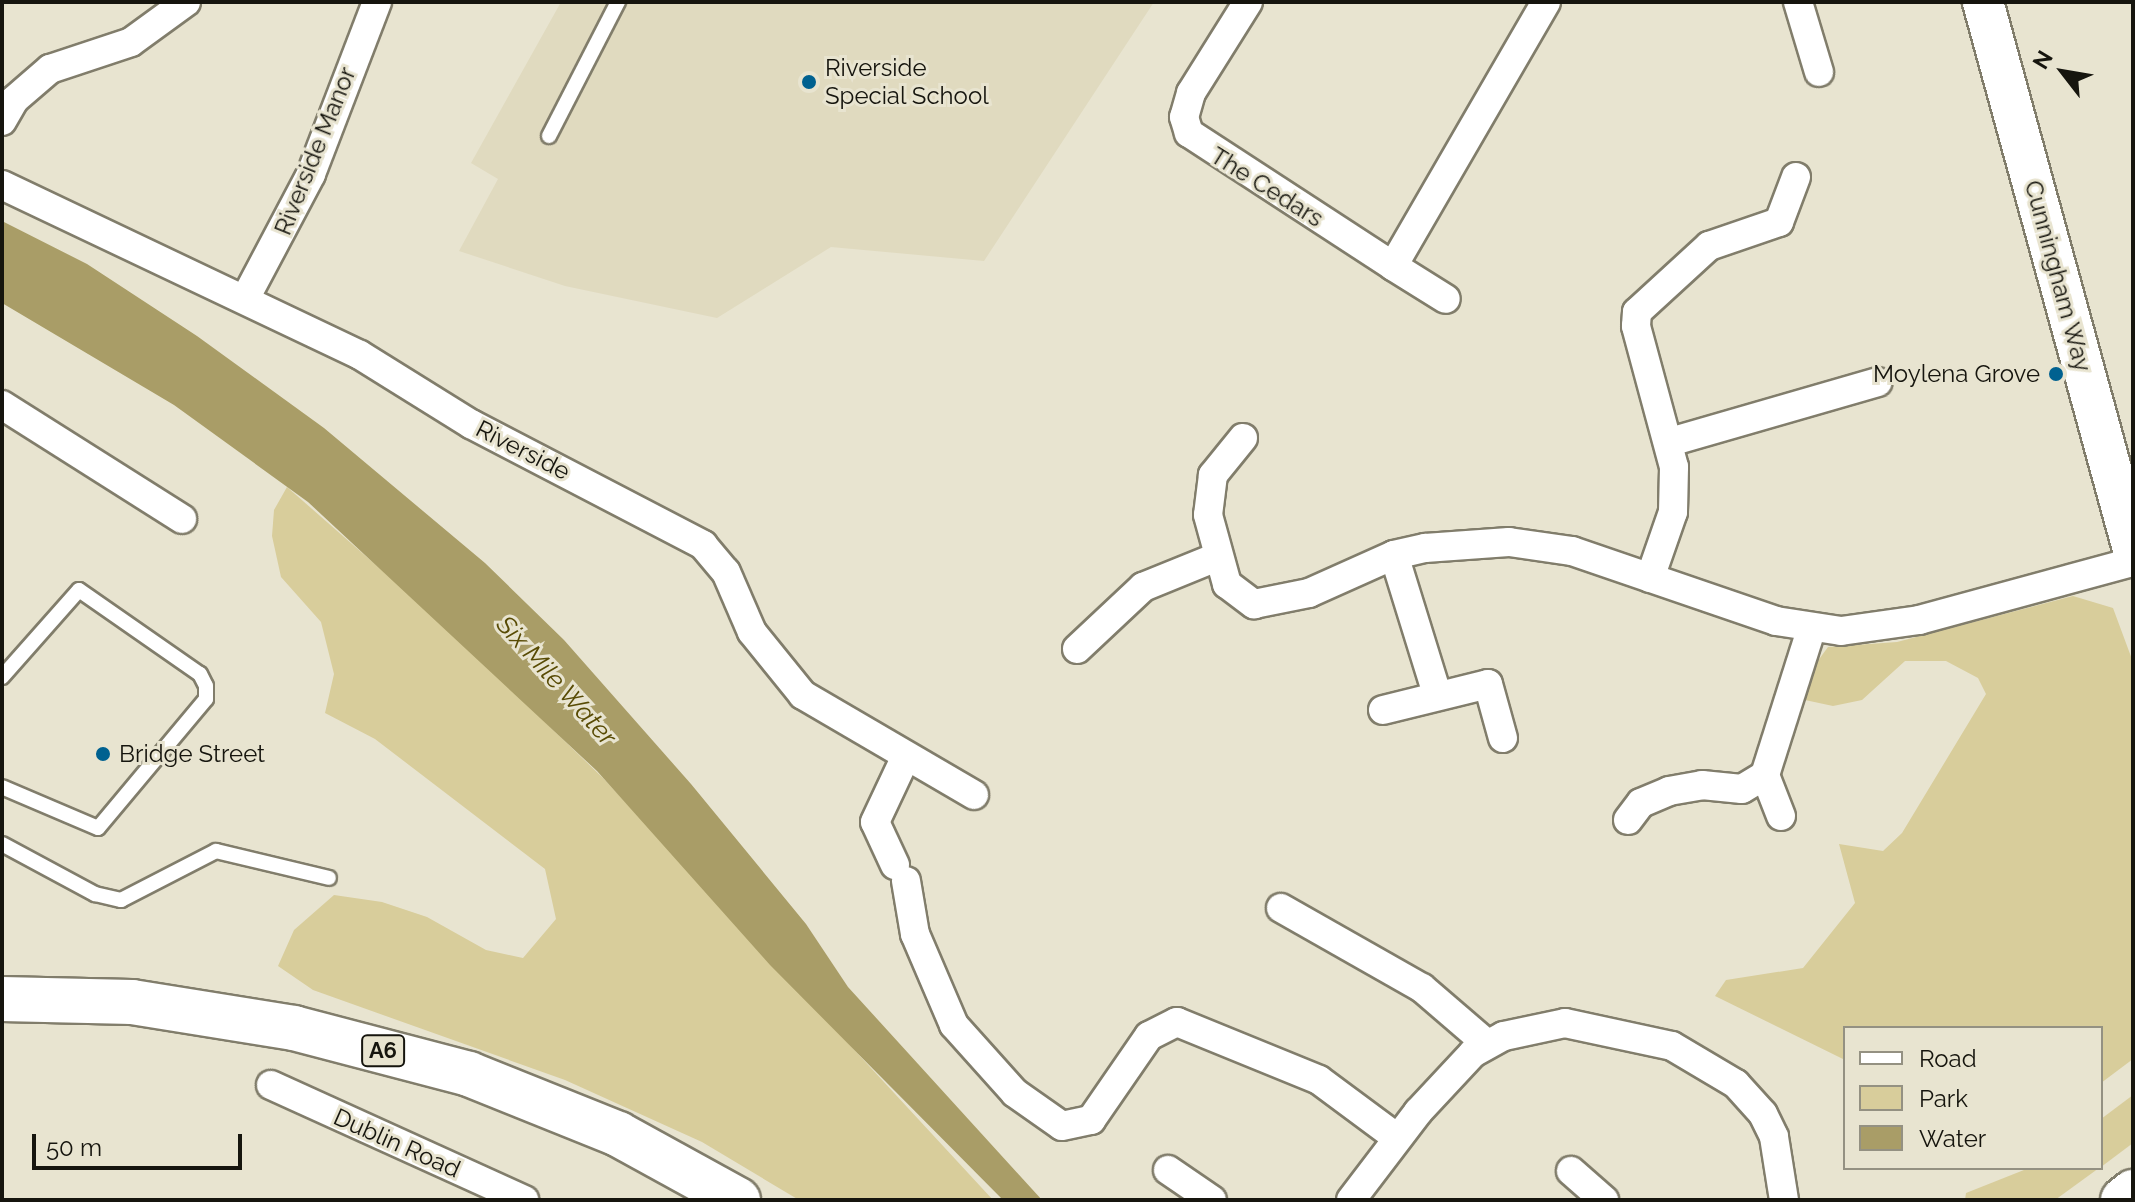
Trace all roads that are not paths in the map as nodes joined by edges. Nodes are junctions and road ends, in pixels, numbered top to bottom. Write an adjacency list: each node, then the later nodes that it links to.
1 (186, 2): 9 (street)
2 (377, 2): 14 (street, Riverside Manor)
3 (618, 2): 10 (lane)
4 (1248, 2): 13 (street, The Cedars)
5 (1546, 2): 13 (street)
6 (1798, 2): 8 (street)
7 (1983, 2): 21 (street, Cunningham Way)
8 (1819, 72)
9 (2, 121)
10 (549, 136)
11 (1796, 177): 19 (street)
12 (2, 185): 14 (street, Riverside)
13 (1393, 266): 15 (street, The Cedars)
14 (246, 297): 32 (street, Riverside)
15 (1446, 299)
16 (1878, 382): 19 (street)
17 (2, 405): 20 (street)
18 (1243, 438): 23 (street)
19 (1670, 442): 25 (street)
20 (182, 519)
21 (2133, 549)
22 (1394, 555): 23 (street); 25 (street); 29 (street)
23 (1217, 557): 27 (street)
24 (2133, 562): 26 (street)
25 (1650, 578): 26 (street)
26 (1811, 630): 33 (street)
27 (1077, 649)
28 (2, 677): 34 (lane)
29 (1437, 694): 30 (street); 31 (street)
30 (1383, 710)
31 (1503, 738)
32 (906, 756): 35 (street, Riverside); 44 (street)
33 (1765, 775): 36 (street); 37 (street)
34 (2, 787)
35 (974, 795)
36 (1781, 816)
37 (1628, 820)
38 (2, 844): 39 (lane)
39 (329, 878)
40 (1281, 908): 42 (street)
41 (2, 999): 49 (highway, A6)
42 (1486, 1043): 44 (street); 53 (street)
43 (271, 1085): 48 (street, Dublin Road)
44 (1397, 1138): 51 (street)
45 (1168, 1170): 50 (street)
46 (1571, 1171): 52 (street)
47 (2133, 1192): 54 (highway)
48 (524, 1200)
49 (738, 1200)
50 (1212, 1200)
51 (1351, 1200)
52 (1604, 1200)
53 (1784, 1200)
54 (2123, 1200)

